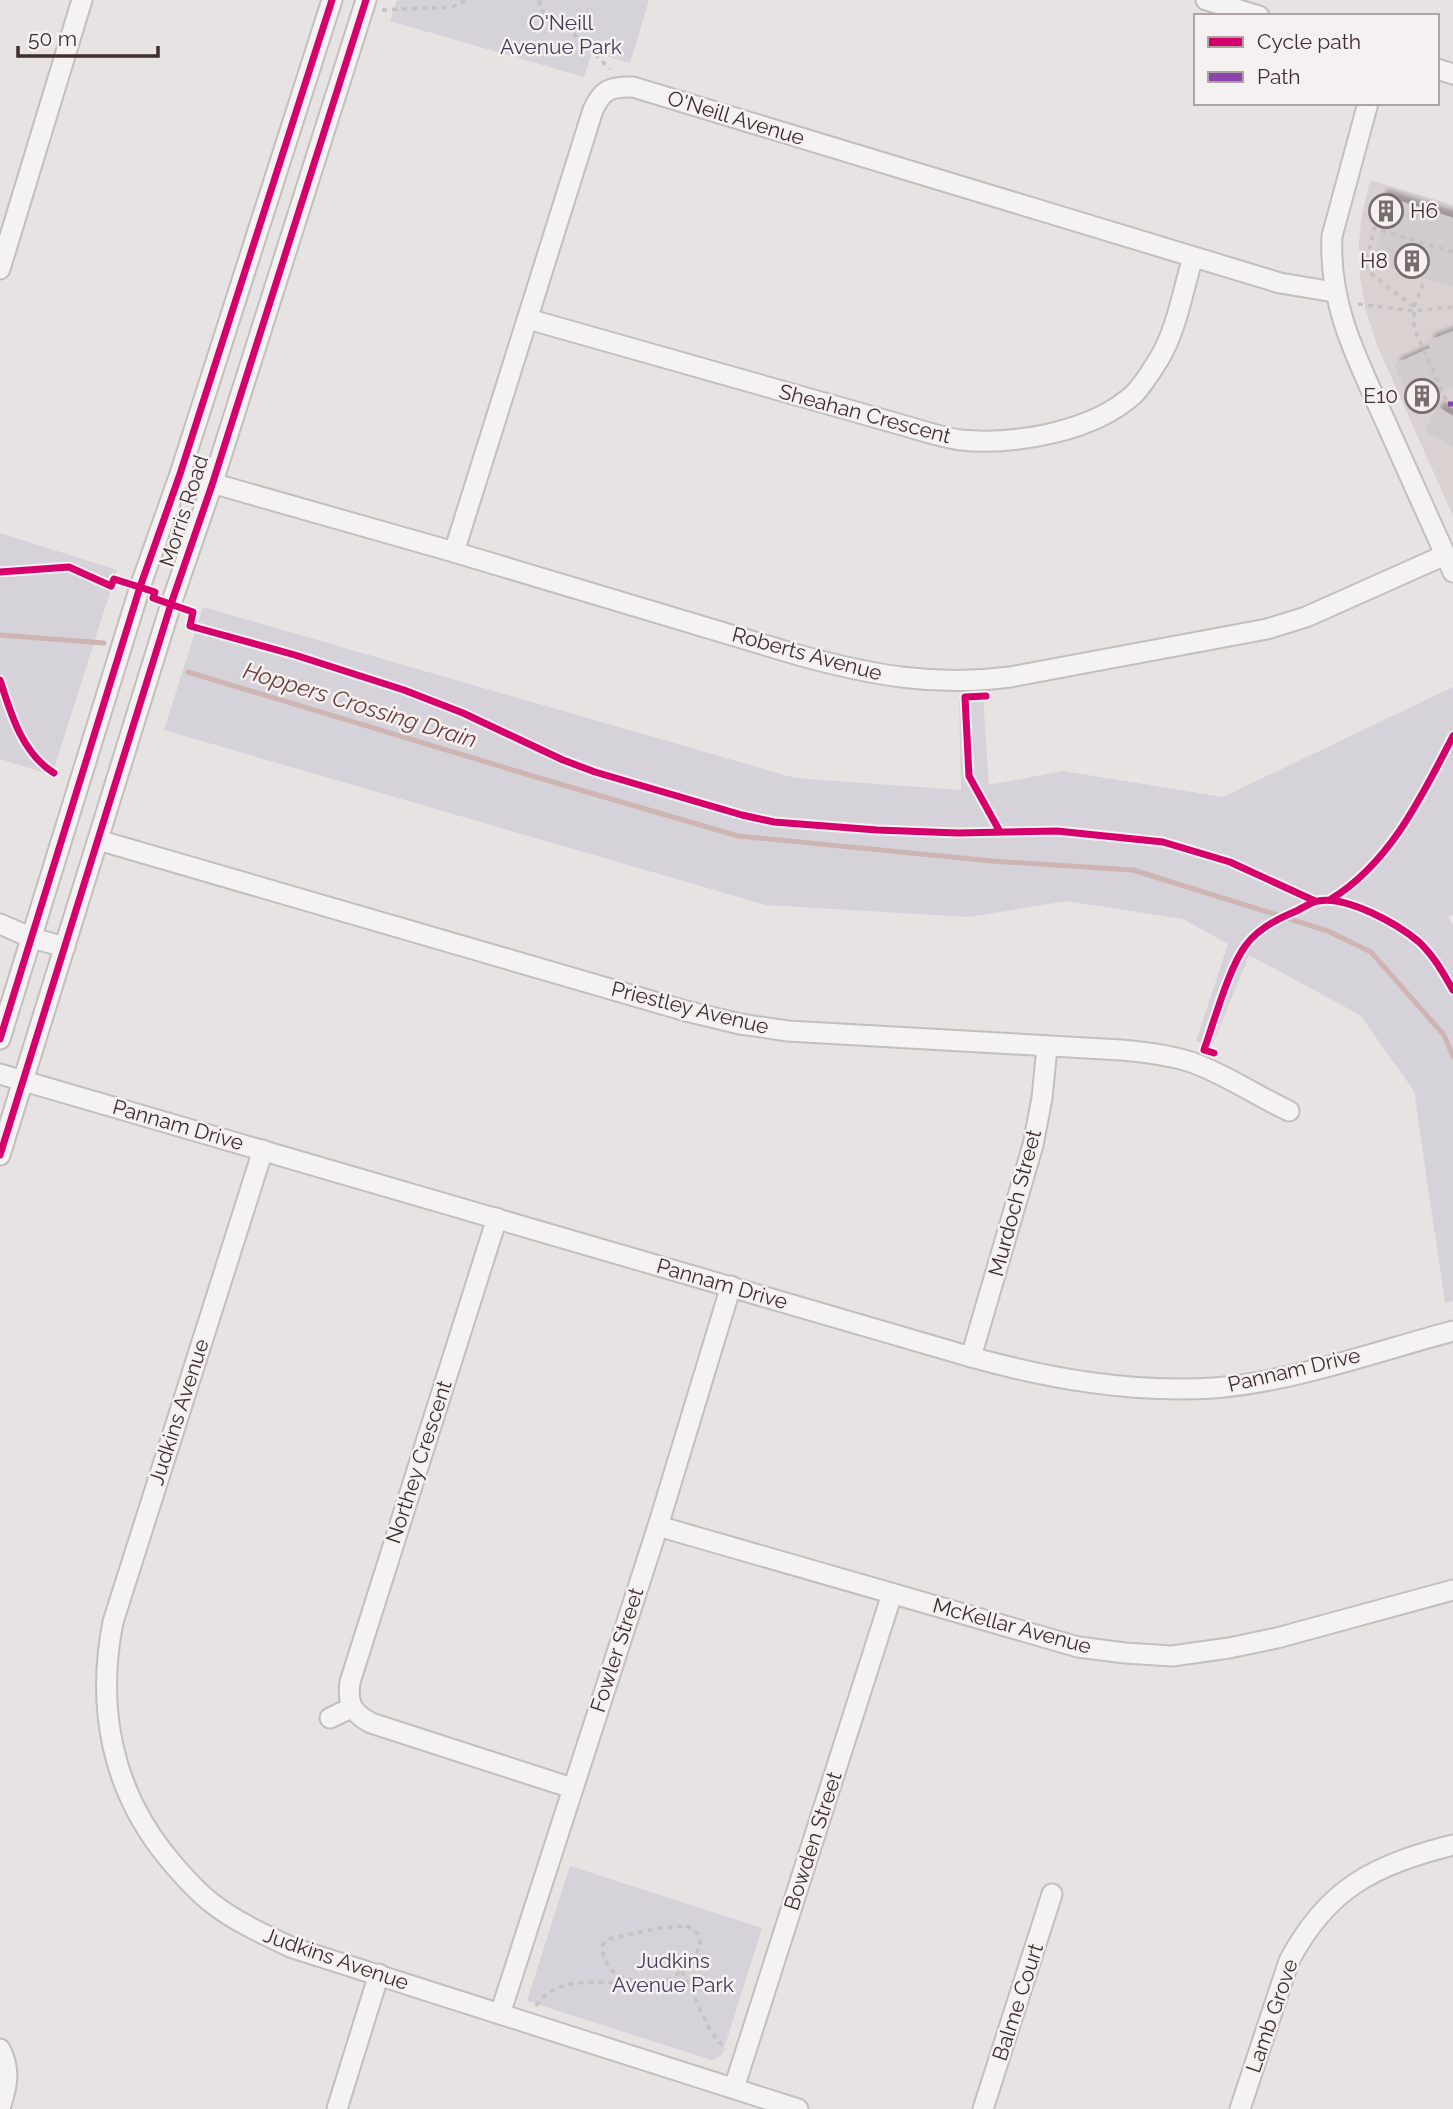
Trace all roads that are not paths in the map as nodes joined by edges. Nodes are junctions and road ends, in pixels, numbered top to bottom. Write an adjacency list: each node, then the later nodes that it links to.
1 (82, 0): 8 (street)
2 (332, 0): 11 (street, Morris Road)
3 (1206, 0): 5 (street)
4 (365, 5): 12 (street, Morris Road)
5 (1252, 14)
6 (1367, 105): 9 (street)
7 (1193, 257): 9 (street, O'Neill Avenue); 10 (street, Sheahan Crescent); 10 (street, O'Neill Avenue)
8 (0, 269)
9 (1334, 292): 14 (street)
10 (528, 319): 13 (street)
11 (180, 474): 12 (street, Roberts Avenue); 17 (street, Morris Road)
12 (212, 485): 13 (street, Roberts Avenue); 15 (street, Morris Road)
13 (454, 552): 14 (street, Roberts Avenue)
14 (1449, 563)
15 (98, 840): 18 (street, Morris Road); 20 (street, Priestley Avenue)
16 (0, 923): 17 (street)
17 (32, 938): 18 (street); 19 (street, Morris Road)
18 (65, 947): 22 (street, Morris Road)
19 (0, 1040)
20 (1047, 1047): 23 (street, Priestley Avenue); 29 (street, Murdoch Street)
21 (0, 1074): 22 (street, Pannam Drive)
22 (24, 1081): 24 (street, Pannam Drive); 25 (street, Morris Road)
23 (1289, 1111)
24 (263, 1150): 26 (street, Pannam Drive); 38 (street, Judkins Avenue)
25 (0, 1155)
26 (496, 1218): 27 (street, Pannam Drive); 33 (street, Northey Crescent)
27 (731, 1286): 29 (street, Pannam Drive); 30 (street, Fowler Street)
28 (1453, 1331): 29 (street, Pannam Drive)
29 (971, 1357)
30 (658, 1526): 32 (street, McKellar Avenue); 35 (street, Fowler Street)
31 (1453, 1590): 32 (street, McKellar Avenue)
32 (892, 1594): 41 (street, Bowden Street)
33 (351, 1708): 34 (street); 35 (street)
34 (330, 1718)
35 (572, 1788): 39 (street, Fowler Street)
36 (1453, 1845): 46 (street, Lamb Grove)
37 (1052, 1894): 45 (street, Balme Court)
38 (379, 1974): 39 (street, Judkins Avenue); 43 (street)
39 (500, 2014): 41 (street, Judkins Avenue)
40 (0, 2049): 42 (street)
41 (734, 2088): 44 (street, Judkins Avenue)
42 (0, 2108)
43 (337, 2109)
44 (798, 2109)
45 (984, 2109)
46 (1240, 2109)

